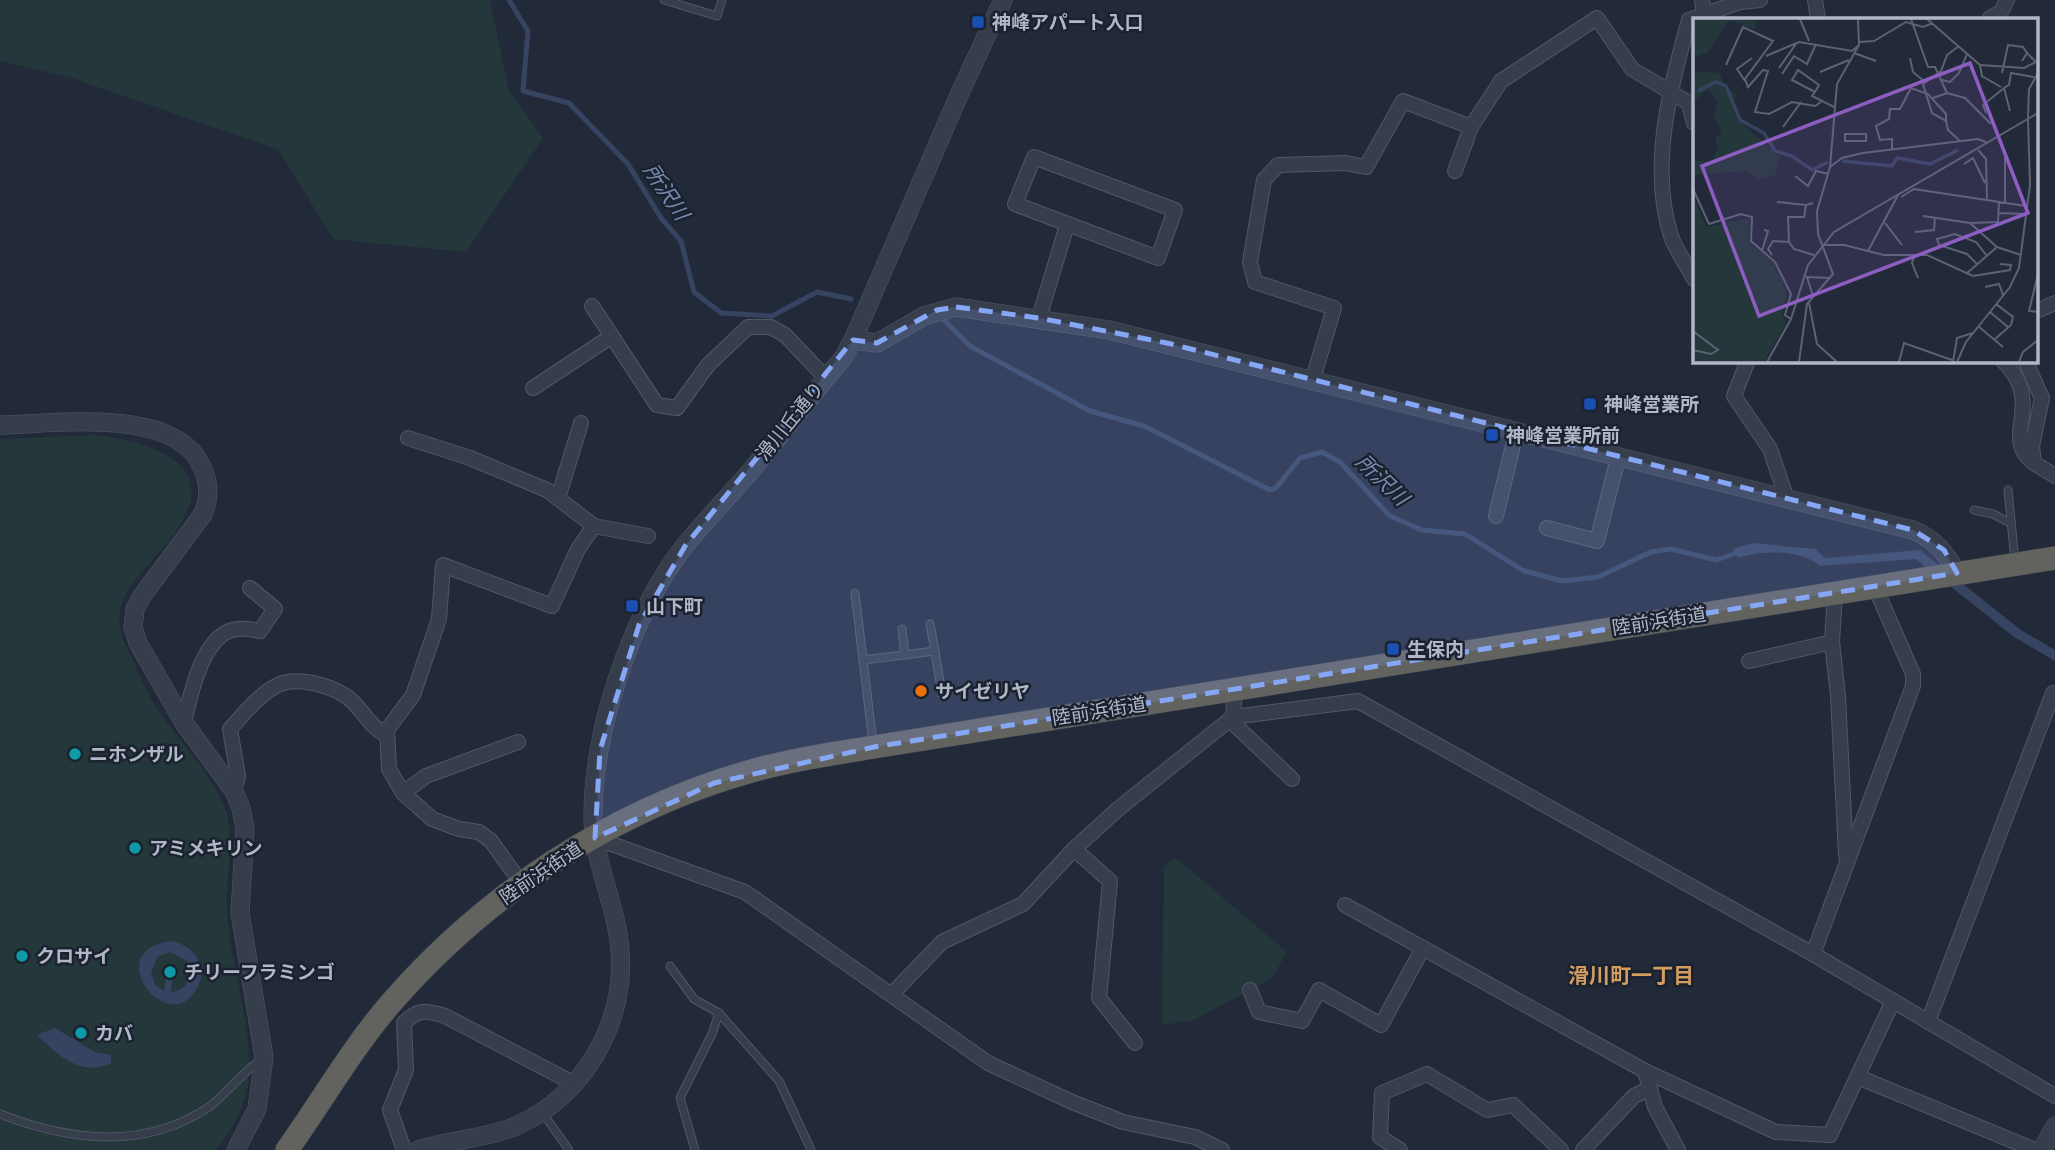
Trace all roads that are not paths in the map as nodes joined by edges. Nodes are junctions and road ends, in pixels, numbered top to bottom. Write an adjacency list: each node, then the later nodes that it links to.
1 (664, 0): 2 (lane)
2 (722, 0)
3 (1003, 0): 21 (street, 滑川丘通り)
4 (1760, 0): 7 (street)
5 (1815, 0): 8 (street)
6 (2007, 0): 9 (street)
7 (1703, 7): 10 (street)
8 (1818, 18)
9 (1991, 18)
10 (1670, 92): 11 (street); 12 (street); 15 (street)
11 (1693, 116)
12 (1471, 127): 13 (street); 26 (street)
13 (1455, 171)
14 (1067, 225): 14 (street); 19 (street)
15 (1693, 276)
16 (2055, 303): 18 (street)
17 (592, 306): 20 (street)
18 (2038, 310)
19 (1039, 318): 21 (street); 26 (street)
20 (612, 336): 25 (street); 27 (street)
21 (853, 340): 25 (street, 滑川丘通り)
22 (1747, 362): 37 (street)
23 (2004, 362): 33 (street)
24 (2026, 362): 33 (street)
25 (826, 378): 69 (street, 滑川丘通り)
26 (1312, 382): 30 (street)
27 (533, 388)
28 (581, 423): 36 (street)
29 (0, 425): 62 (street)
30 (1516, 433): 32 (street); 39 (street)
31 (408, 438): 36 (street)
32 (1618, 458): 37 (street); 42 (street)
33 (2034, 463): 34 (street)
34 (2055, 476)
35 (2008, 490): 40 (lane)
36 (558, 498): 41 (street)
37 (1787, 499): 46 (street)
38 (1974, 510): 40 (lane)
39 (1496, 516)
40 (2010, 523): 45 (lane)
41 (594, 526): 43 (street); 63 (street)
42 (1547, 528)
43 (648, 536)
44 (2055, 558): 45 (highway, 陸前浜街道)
45 (2016, 565): 46 (highway, 陸前浜街道)
46 (1957, 573): 47 (highway, 陸前浜街道)
47 (1875, 587): 50 (highway, 陸前浜街道); 71 (street)
48 (250, 588): 62 (street)
49 (855, 593): 56 (lane)
50 (1835, 593): 53 (street); 58 (highway, 陸前浜街道)
51 (930, 624): 54 (lane)
52 (902, 629): 55 (lane)
53 (1832, 642): 57 (street); 71 (street)
54 (935, 651): 55 (lane); 60 (lane)
55 (905, 655): 56 (lane)
56 (863, 660): 65 (lane)
57 (1749, 661)
58 (1235, 690): 61 (street); 65 (highway, 陸前浜街道)
59 (2053, 693): 81 (street)
60 (942, 695)
61 (1233, 717): 66 (street); 70 (street); 75 (street)
62 (184, 723): 67 (street)
63 (387, 729): 67 (street); 68 (street)
64 (518, 742): 68 (street)
65 (874, 747): 69 (highway, 陸前浜街道)
66 (1292, 779)
67 (234, 791): 83 (street)
68 (402, 793): 72 (street)
69 (595, 838): 72 (highway, 陸前浜街道); 78 (street); 86 (street, 滑川丘通り)
70 (1074, 849): 78 (street); 82 (street)
71 (1846, 862): 75 (street)
72 (522, 884): 94 (highway, 陸前浜街道)
73 (1345, 905): 74 (street)
74 (1423, 948): 77 (street); 84 (street)
75 (1813, 954): 79 (street)
76 (670, 966): 80 (lane)
77 (1250, 990)
78 (893, 993): 92 (street)
79 (1893, 1002): 81 (street); 85 (street)
80 (719, 1013): 98 (lane); 99 (lane)
81 (1928, 1021): 88 (street)
82 (1136, 1042)
83 (264, 1057): 90 (lane); 93 (street)
84 (1645, 1072): 85 (street); 87 (street)
85 (1858, 1077): 105 (street)
86 (575, 1084): 89 (street, 滑川丘通り); 95 (street)
87 (1650, 1088): 103 (street); 104 (street)
88 (2055, 1096)
89 (542, 1111): 96 (street, 滑川丘通り); 97 (lane)
90 (0, 1114)
91 (2055, 1126): 106 (street)
92 (1192, 1144): 100 (street)
93 (236, 1150)
94 (287, 1150)
95 (404, 1150)
96 (418, 1150)
97 (569, 1150)
98 (695, 1150)
99 (811, 1150)
100 (1222, 1150)
101 (1400, 1150): 102 (street)
102 (1561, 1150)
103 (1583, 1150)
104 (1678, 1150)
105 (2035, 1150)
106 (2042, 1150)

